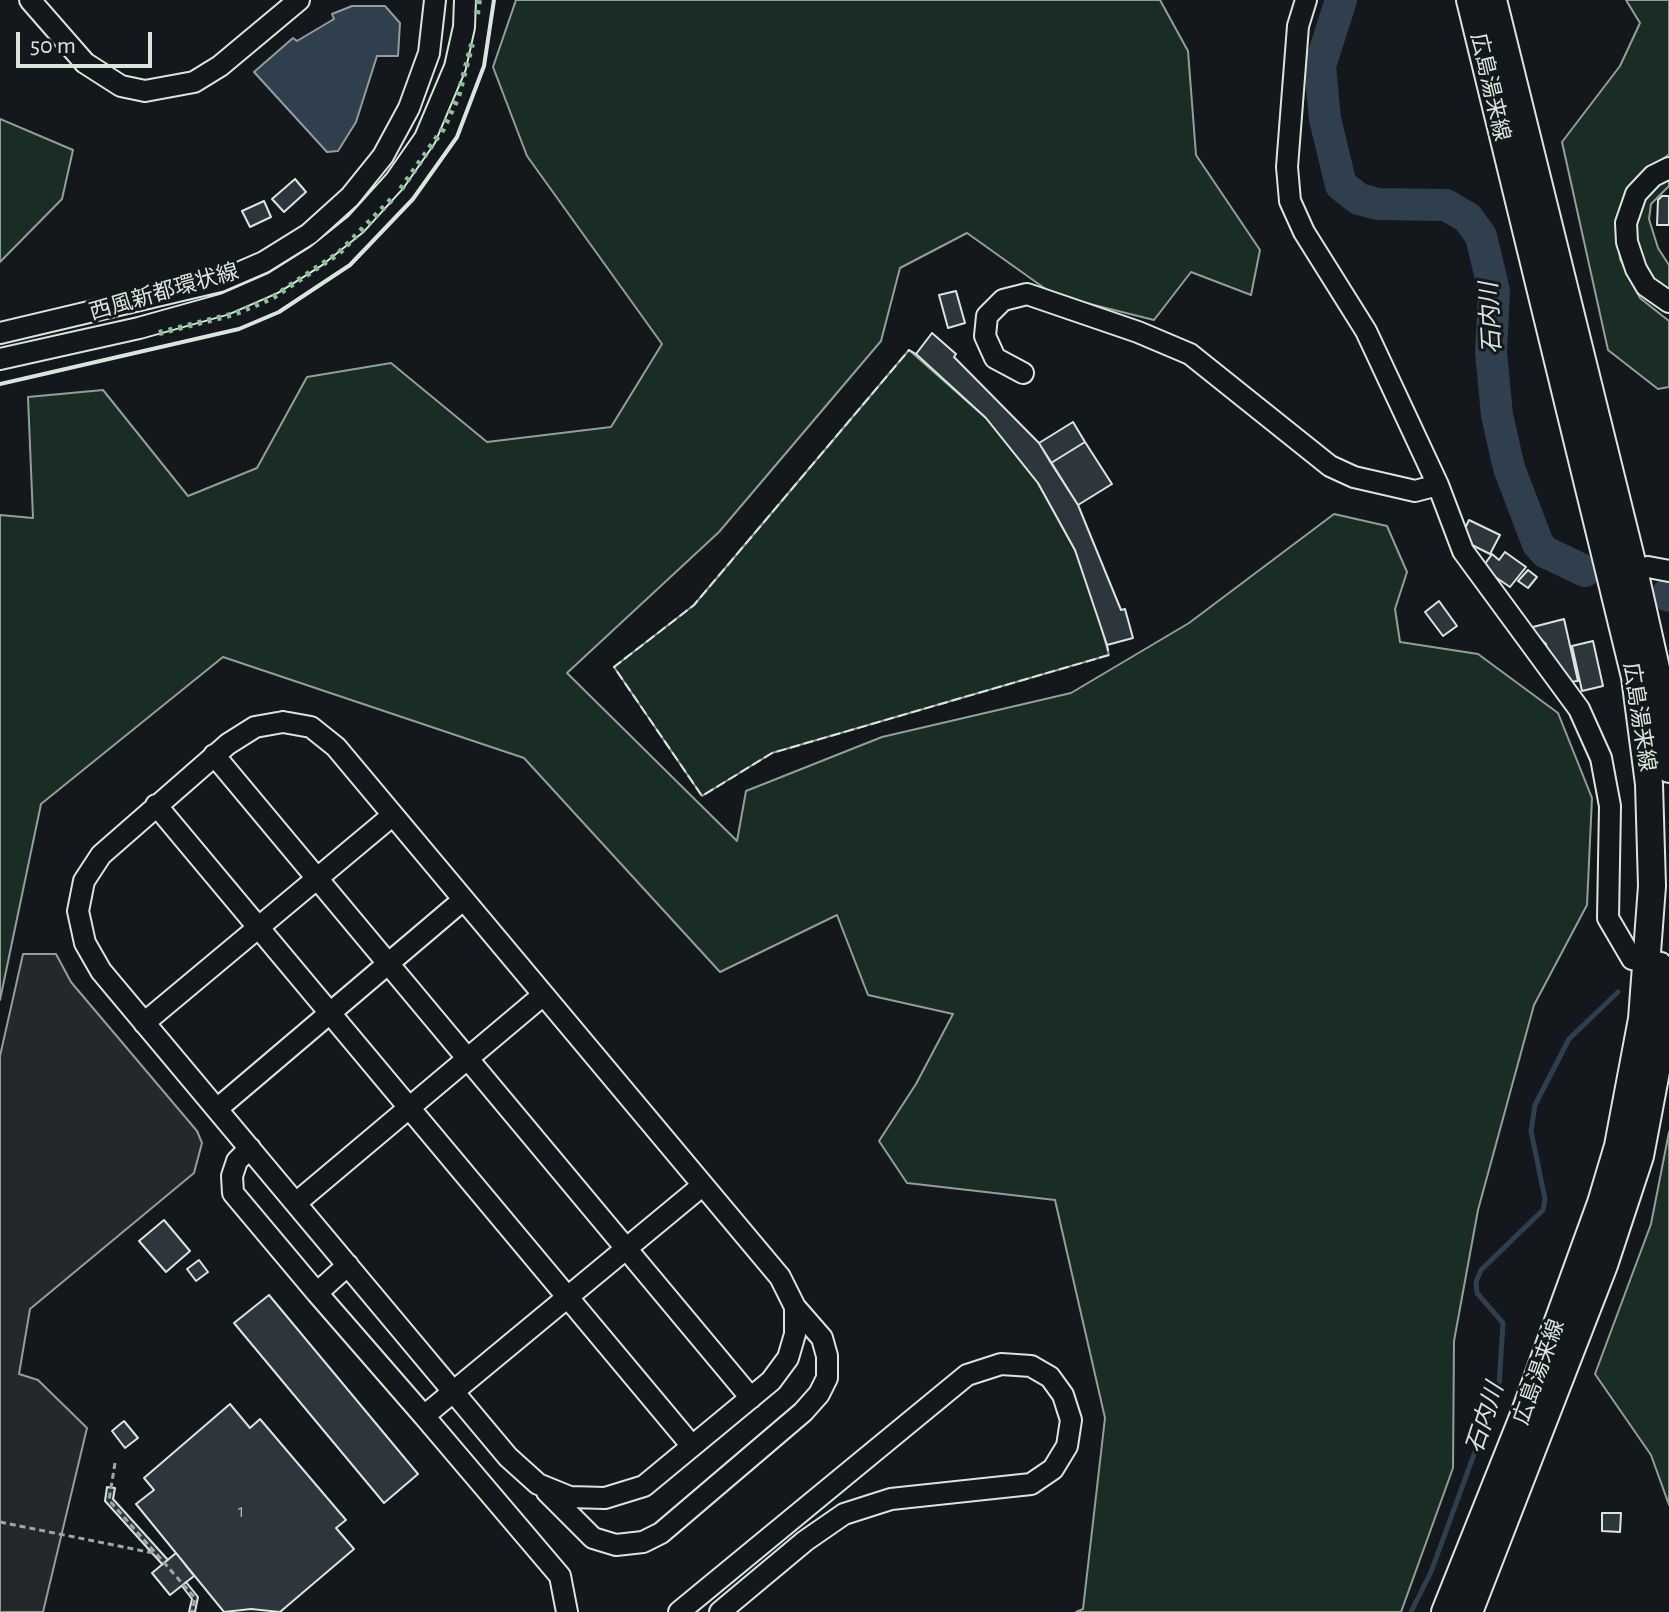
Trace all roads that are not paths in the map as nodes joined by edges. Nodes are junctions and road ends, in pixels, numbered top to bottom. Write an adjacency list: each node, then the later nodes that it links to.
1 (30, 0): 2 (street)
2 (299, 0)
3 (435, 0): 10 (street, 西風新都環状線)
4 (465, 0): 11 (street, 西風新都環状線)
5 (1306, 0): 13 (street)
6 (1470, 0): 24 (main road, 広島湯来線)
7 (1493, 0): 14 (main road, 広島湯来線)
8 (1669, 168): 9 (street)
9 (1669, 302)
10 (0, 333)
11 (0, 359)
12 (1023, 373): 13 (street)
13 (1438, 485): 24 (street)
14 (1634, 570): 15 (street); 17 (main road, 広島湯来線)
15 (1669, 571)
16 (214, 755): 18 (street); 19 (street); 20 (street)
17 (1669, 769)
18 (156, 805): 22 (street); 27 (street)
19 (393, 815): 20 (street); 21 (street)
20 (317, 879): 22 (street); 23 (street)
21 (463, 900): 23 (street); 25 (street)
22 (258, 928): 26 (street); 27 (street)
23 (388, 964): 26 (street); 29 (street)
24 (1662, 966): 28 (main road, 広島湯来線)
25 (542, 996): 29 (street); 33 (street)
26 (329, 1014): 30 (street); 31 (street)
27 (144, 1023): 31 (street)
28 (1659, 1023): 48 (main road, 広島湯来線); 49 (main road, 広島湯来線)
29 (467, 1058): 30 (street); 35 (street)
30 (408, 1108): 34 (street); 38 (street)
31 (217, 1109): 32 (street)
32 (250, 1148): 34 (street); 37 (street)
33 (703, 1185): 35 (street); 39 (street)
34 (296, 1203): 36 (street)
35 (626, 1249): 38 (street); 41 (street)
36 (348, 1265): 37 (street); 40 (street)
37 (317, 1293): 42 (street)
38 (568, 1298): 40 (street); 43 (street)
39 (795, 1307): 41 (street); 44 (street)
40 (455, 1392): 42 (street); 44 (street)
41 (751, 1398): 43 (street)
42 (424, 1416): 45 (street)
43 (692, 1446): 44 (street)
44 (538, 1484)
45 (567, 1612)
46 (679, 1612): 47 (street)
47 (720, 1612)
48 (1445, 1612)
49 (1469, 1612)

